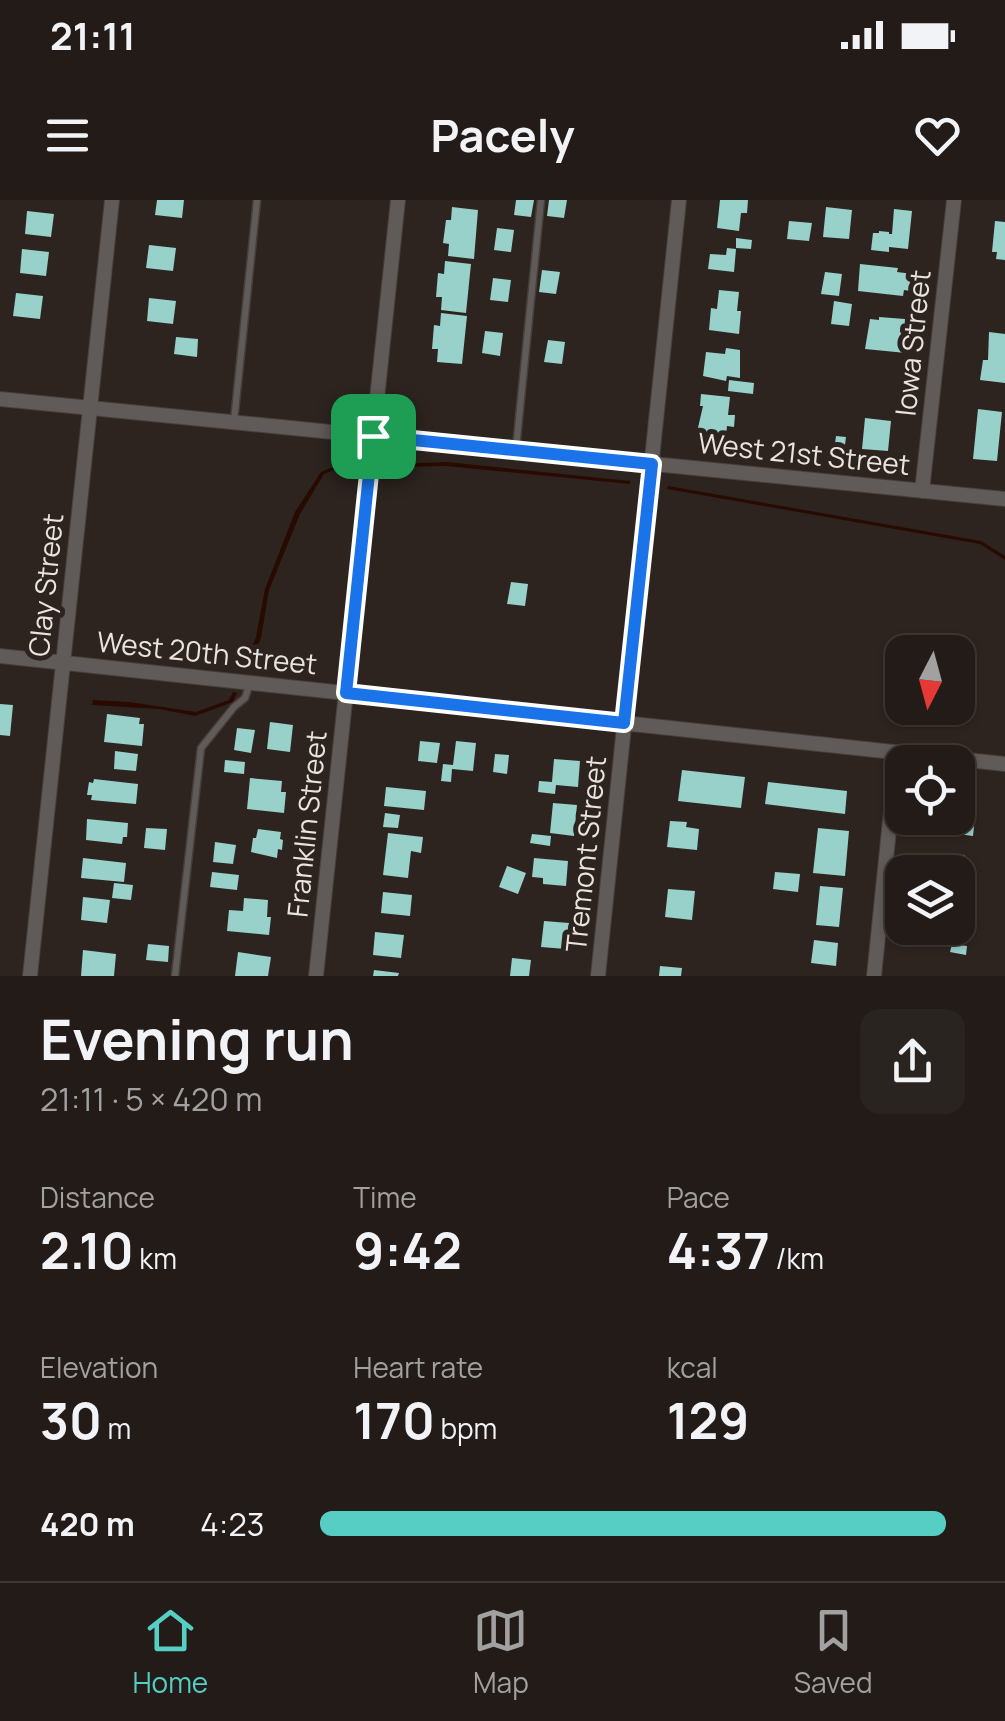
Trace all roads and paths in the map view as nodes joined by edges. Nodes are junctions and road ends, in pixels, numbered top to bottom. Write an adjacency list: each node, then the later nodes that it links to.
1 (112, 200): 8 (street, Clay Street)
2 (257, 200): 9 (lane)
3 (398, 200): 10 (street, Franklin Street)
4 (540, 200): 11 (lane)
5 (679, 200): 12 (street, Tremont Street)
6 (954, 200): 13 (street, Iowa Street)
7 (0, 399): 8 (street, West 21st Street)
8 (90, 408): 9 (street, West 21st Street); 16 (street, Clay Street)
9 (234, 422): 10 (street, West 21st Street)
10 (373, 436): 11 (street, West 21st Street); 18 (street, Franklin Street)
11 (516, 450): 12 (street, West 21st Street)
12 (652, 464): 13 (street, West 21st Street); 19 (street, Tremont Street)
13 (922, 491): 14 (street, West 21st Street)
14 (1005, 499)
15 (0, 656): 16 (street, West 20th Street)
16 (64, 663): 17 (street, West 20th Street); 24 (street, Clay Street)
17 (250, 683): 18 (street, West 20th Street); 25 (lane)
18 (346, 693): 19 (street, West 20th Street); 26 (street, Franklin Street)
19 (624, 723): 20 (street, West 20th Street); 27 (street, Tremont Street)
20 (885, 751)
21 (975, 761): 22 (street, West 20th Street)
22 (1005, 764)
23 (889, 835): 28 (street)
24 (30, 976)
25 (175, 976)
26 (316, 976)
27 (598, 976)
28 (874, 976)

